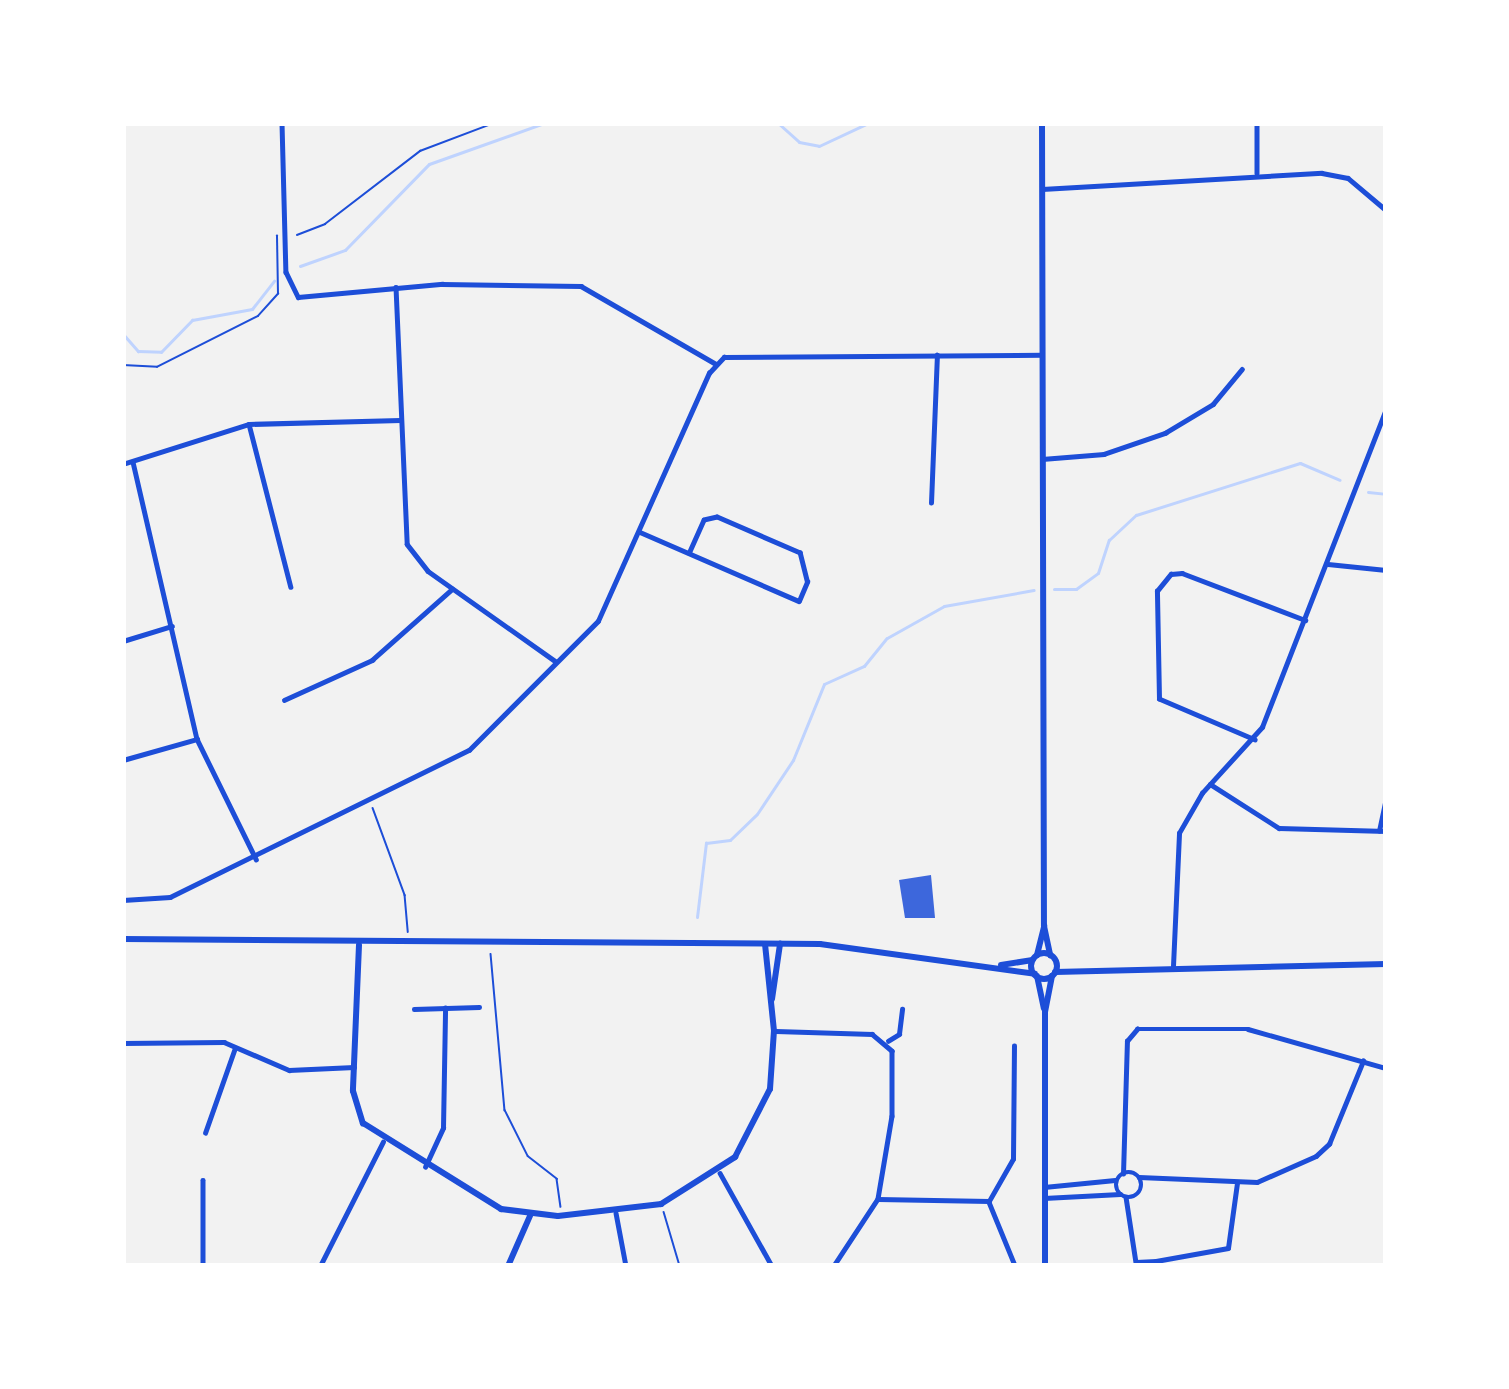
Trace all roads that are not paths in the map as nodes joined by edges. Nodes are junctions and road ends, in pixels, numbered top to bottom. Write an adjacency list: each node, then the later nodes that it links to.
1 (282, 123): 7 (street)
2 (1042, 123): 5 (main road)
3 (1257, 123): 4 (street)
4 (1258, 173): 5 (street); 6 (street)
5 (1042, 189): 9 (main road)
6 (1386, 210)
7 (396, 287): 10 (street); 13 (street)
8 (937, 355): 9 (street); 10 (street); 18 (street)
9 (1042, 356): 15 (main road)
10 (716, 364): 19 (street)
11 (1242, 369): 15 (street)
12 (1386, 409): 21 (street)
13 (400, 419): 14 (street); 24 (street)
14 (249, 424): 16 (street); 23 (street)
15 (1042, 459): 38 (main road)
16 (133, 462): 17 (street); 26 (street)
17 (123, 464)
18 (931, 503)
19 (640, 532): 20 (street); 28 (street)
20 (689, 553): 20 (street)
21 (1328, 564): 22 (street); 25 (street)
22 (1386, 570)
23 (291, 587)
24 (452, 589): 28 (street); 29 (street)
25 (1305, 620): 31 (street); 31 (street)
26 (172, 626): 27 (street); 30 (street)
27 (123, 641)
28 (555, 661): 36 (street)
29 (284, 700)
30 (197, 740): 32 (street); 36 (street)
31 (1255, 740): 33 (street)
32 (123, 760)
33 (1210, 784): 35 (street); 48 (street)
34 (1386, 799): 35 (street)
35 (1382, 831)
36 (256, 859): 37 (street)
37 (123, 900)
38 (1044, 926): 43 (main road); 44 (main road)
39 (123, 939): 42 (main road)
40 (765, 944): 41 (main road); 42 (main road); 51 (main road)
41 (780, 944): 46 (main road); 51 (main road)
42 (359, 945): 63 (main road)
43 (1035, 957): 44 (main road); 46 (main road); 50 (main road)
44 (1053, 957): 47 (main road); 49 (main road)
45 (1386, 964): 48 (main road)
46 (997, 966): 50 (main road)
47 (1079, 966): 48 (main road); 49 (main road)
48 (1173, 966)
49 (1054, 974): 50 (main road); 56 (main road)
50 (1036, 975): 56 (main road)
51 (772, 999): 57 (main road)
52 (479, 1007): 53 (street)
53 (445, 1008): 54 (street); 68 (street)
54 (413, 1009)
55 (902, 1009): 58 (street)
56 (1045, 1012): 76 (main road)
57 (774, 1031): 58 (street); 69 (main road)
58 (888, 1041): 80 (street)
59 (123, 1043): 61 (street)
60 (1014, 1046): 81 (street)
61 (235, 1048): 63 (street); 65 (street)
62 (1363, 1060): 64 (street); 67 (street); 75 (street)
63 (354, 1067): 66 (main road)
64 (1386, 1069)
65 (206, 1132)
66 (383, 1142): 68 (main road); 90 (street)
67 (1126, 1156): 70 (street); 71 (street)
68 (425, 1167): 83 (main road)
69 (720, 1173): 82 (main road); 93 (street)
70 (1123, 1174): 71 (street); 73 (street)
71 (1136, 1175): 74 (street); 77 (street)
72 (203, 1180): 87 (street)
73 (1117, 1180): 76 (street); 78 (street)
74 (1158, 1182): 75 (street); 77 (street)
75 (1237, 1183): 86 (street)
76 (1044, 1187): 79 (main road)
77 (1138, 1193): 78 (street); 84 (street)
78 (1123, 1196): 79 (street); 84 (street)
79 (1044, 1198): 95 (main road)
80 (878, 1199): 81 (street); 94 (street)
81 (989, 1201): 85 (street)
82 (616, 1214): 83 (main road); 92 (street)
83 (530, 1216): 91 (main road)
84 (1132, 1222): 86 (street)
85 (1014, 1263)
86 (1136, 1264)
87 (203, 1266)
88 (239, 1266): 89 (street)
89 (300, 1266)
90 (320, 1266)
91 (508, 1266)
92 (626, 1266)
93 (772, 1266)
94 (834, 1266)
95 (1045, 1266)

